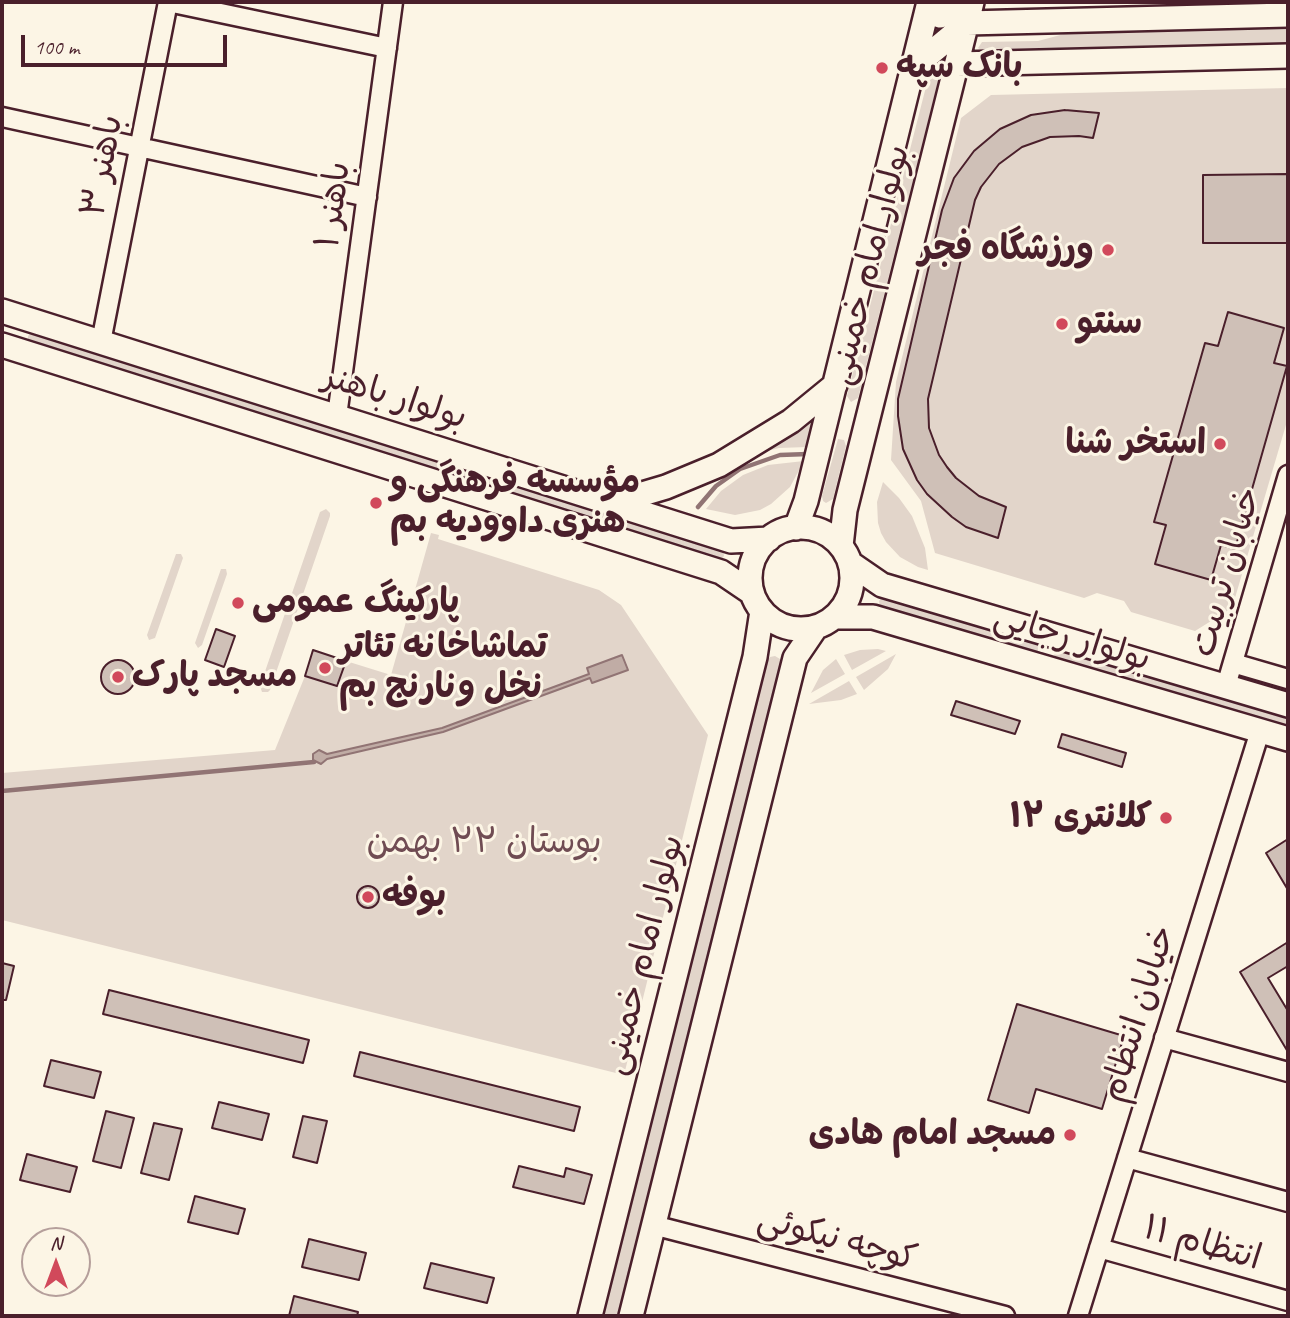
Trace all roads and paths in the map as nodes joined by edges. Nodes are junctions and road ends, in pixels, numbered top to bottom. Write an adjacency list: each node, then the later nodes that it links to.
1 (168, 2): 7 (street); 12 (street, باهنر ۳)
2 (393, 2): 7 (street, باهنر ۱)
3 (938, 6): 4 (main road); 6 (main road); 10 (main road, بولوار امام خمینی)
4 (968, 9): 5 (main road); 6 (main road); 9 (main road, بولوار امام خمینی)
5 (1288, 15)
6 (946, 40): 9 (main road); 10 (main road)
7 (387, 48): 13 (street, باهنر ۱)
8 (1288, 57): 9 (main road)
9 (957, 64): 20 (main road, بولوار امام خمینی)
10 (914, 67): 17 (main road, بولوار امام خمینی)
11 (2, 117): 12 (street)
12 (139, 147): 13 (street); 15 (street, باهنر ۳)
13 (367, 197): 18 (street, باهنر ۱)
14 (9, 313): 15 (main road, بولوار باهنر); 16 (main road)
15 (101, 342): 18 (main road, بولوار باهنر)
16 (4, 346): 26 (main road, بولوار باهنر)
17 (835, 385): 19 (main road, بولوار امام خمینی); 22 (main road)
18 (337, 416): 22 (main road, بولوار باهنر)
19 (827, 416): 20 (main road); 23 (main road, بولوار امام خمینی)
20 (866, 425): 25 (main road, بولوار امام خمینی)
21 (1288, 475): 30 (street, خیابان تربیت)
22 (612, 503): 24 (main road, بولوار باهنر)
23 (796, 527): 24 (main road); 25 (main road)
24 (769, 539): 26 (main road)
25 (845, 555): 27 (main road); 28 (main road, بولوار رجایی)
26 (757, 602): 27 (main road); 29 (main road, بولوار امام خمینی)
27 (825, 622): 31 (main road); 32 (main road, بولوار رجایی)
28 (1066, 639): 32 (main road); 34 (main road, بولوار رجایی)
29 (755, 657): 31 (main road); 45 (main road, بولوار امام خمینی)
30 (1233, 663): 33 (street); 34 (street, خیابان تربیت)
31 (793, 664): 42 (main road)
32 (1057, 671): 36 (main road, بولوار رجایی)
33 (1288, 679)
34 (1226, 686): 35 (main road, بولوار رجایی)
35 (1288, 705)
36 (1260, 731): 37 (main road, بولوار رجایی); 38 (street, خیابان انتظام)
37 (1288, 739)
38 (1164, 1038): 39 (street); 40 (street, خیابان انتظام)
39 (1288, 1072)
40 (1127, 1158): 41 (street); 43 (street, خیابان انتظام)
41 (1288, 1202)
42 (653, 1225): 46 (main road); 47 (street, کوچه نیکوئی)
43 (1099, 1248): 44 (street, انتظام ۱۱); 48 (street, خیابان انتظام)
44 (1288, 1300)
45 (590, 1316)
46 (631, 1316)
47 (1005, 1316)
48 (1078, 1316)

